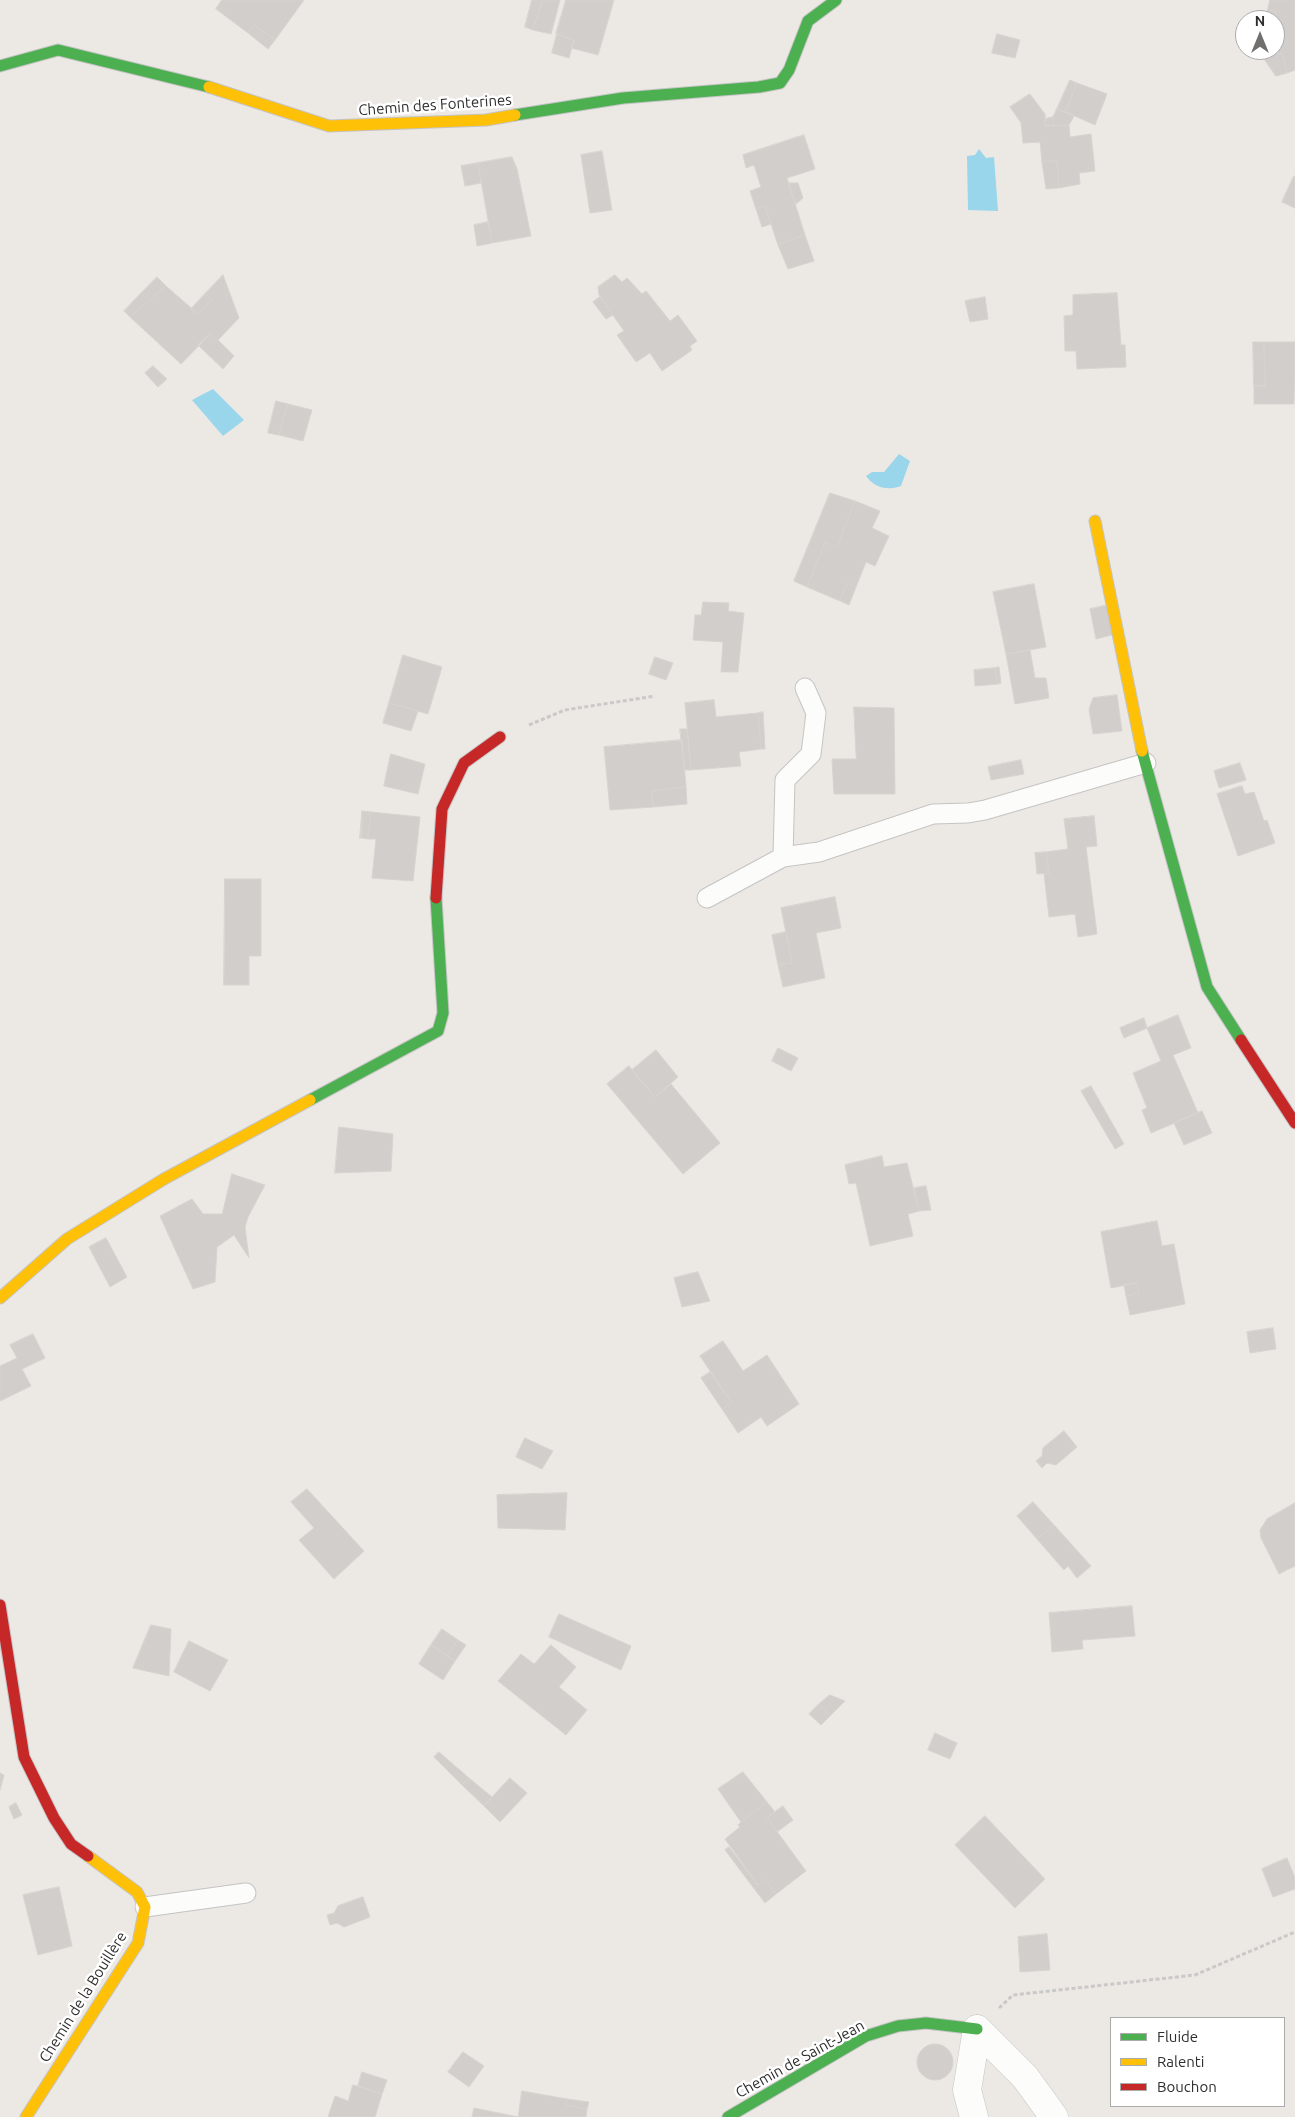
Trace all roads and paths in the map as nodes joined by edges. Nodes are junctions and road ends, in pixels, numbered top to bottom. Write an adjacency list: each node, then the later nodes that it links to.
1 (836, 0): 2 (street, Chemin des Fonterines)
2 (0, 66)
3 (1095, 521): 7 (street)
4 (805, 688): 8 (lane)
5 (655, 696): 6 (path)
6 (500, 737): 11 (street)
7 (1146, 763): 8 (lane); 10 (street)
8 (783, 857): 9 (lane)
9 (707, 898)
10 (1295, 1123)
11 (0, 1298)
12 (0, 1605): 14 (street)
13 (246, 1893): 14 (lane)
14 (145, 1907): 17 (street, Chemin de la Bouillère)
15 (1295, 1932): 16 (path)
16 (977, 2029): 18 (street, Chemin de Saint-Jean); 19 (street); 20 (street)
17 (26, 2117)
18 (728, 2117)
19 (974, 2117)
20 (1054, 2117)

